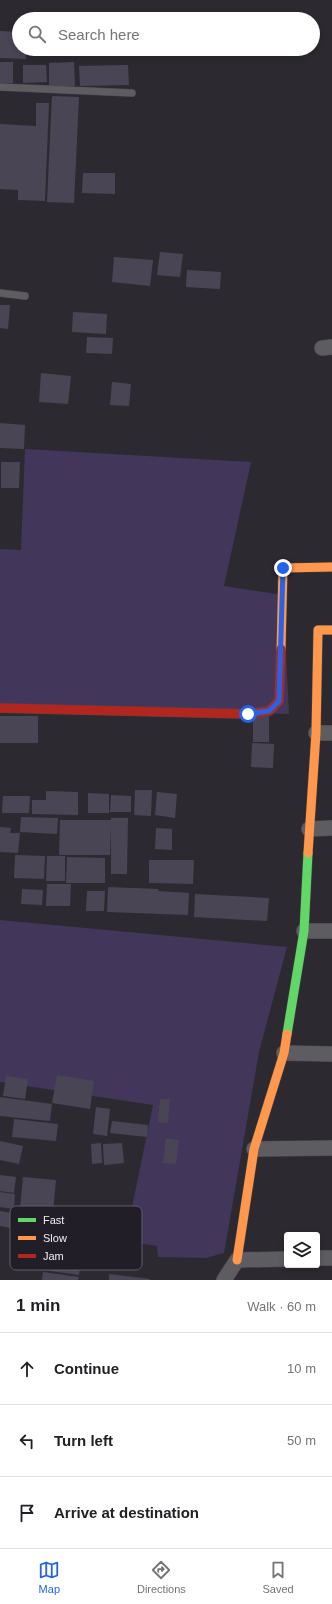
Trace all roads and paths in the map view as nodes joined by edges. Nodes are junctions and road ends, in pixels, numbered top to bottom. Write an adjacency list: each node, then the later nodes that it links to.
1 (0, 87): 2 (lane)
2 (132, 93)
3 (0, 293): 4 (lane)
4 (25, 296)
5 (332, 567): 7 (street)
6 (332, 630): 8 (street)
7 (0, 708)
8 (316, 733): 9 (street); 11 (street)
9 (332, 733)
10 (332, 828): 11 (street)
11 (309, 829): 12 (street)
12 (304, 931): 13 (street); 14 (street)
13 (332, 931)
14 (284, 1053): 15 (street); 17 (street)
15 (332, 1054)
16 (332, 1148): 17 (street)
17 (254, 1149): 21 (street)
18 (320, 1258): 19 (street)
19 (332, 1258)
20 (284, 1259): 21 (street)
21 (236, 1260): 22 (street)
22 (224, 1280)

